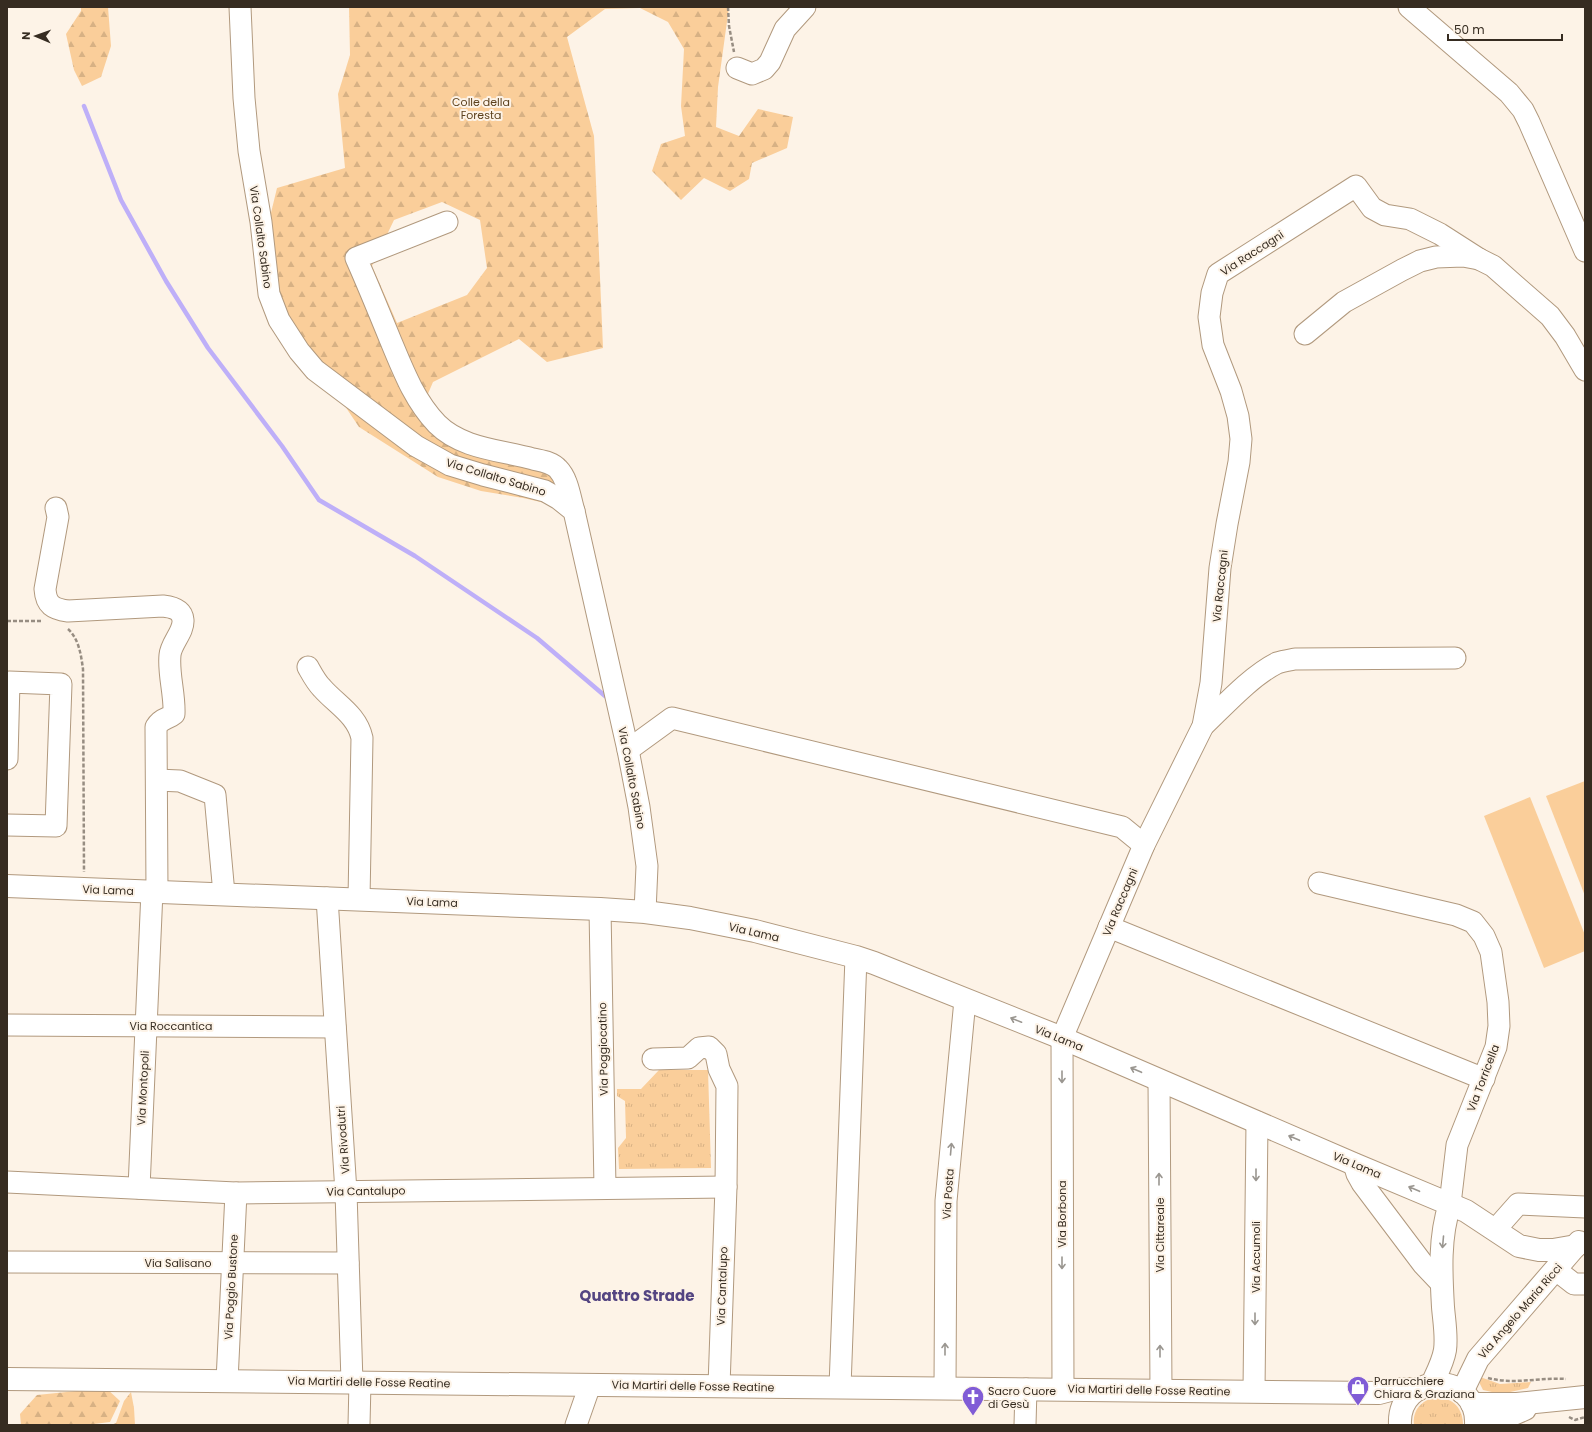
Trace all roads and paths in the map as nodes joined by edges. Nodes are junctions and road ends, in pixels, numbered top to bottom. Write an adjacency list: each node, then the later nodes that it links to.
1 (240, 7): 12 (street, Via Collalto Sabino)
2 (728, 7): 5 (path)
3 (805, 7): 5 (street)
4 (1409, 7): 7 (street)
5 (737, 68)
6 (447, 222): 12 (street)
7 (1585, 251)
8 (1479, 260): 9 (street); 10 (street); 15 (street, Via Raccagni)
9 (1304, 334)
10 (1585, 370)
11 (56, 508): 19 (street, Via Montopoli)
12 (574, 511): 17 (street, Via Collalto Sabino)
13 (1455, 658): 15 (street)
14 (308, 667): 27 (street)
15 (1203, 726): 21 (street, Via Raccagni)
16 (7, 732): 18 (street); 20 (street)
17 (628, 750): 21 (street); 29 (street, Via Collalto Sabino)
18 (7, 760)
19 (156, 780): 24 (street, Via Montopoli); 25 (street)
20 (7, 825)
21 (1144, 845): 30 (street, Via Raccagni)
22 (1319, 883): 38 (street, Via Torricella)
23 (7, 886): 24 (main road, Via Lama)
24 (155, 891): 25 (main road, Via Lama); 34 (street, Via Montopoli)
25 (224, 894): 26 (main road, Via Lama)
26 (327, 898): 27 (main road, Via Lama); 35 (street, Via Rivodutri)
27 (359, 899): 28 (main road, Via Lama)
28 (600, 909): 29 (main road, Via Lama); 45 (street, Via Poggiocatino)
29 (646, 912): 31 (main road, Via Lama)
30 (1109, 927): 36 (street, Via Raccagni); 38 (street)
31 (856, 957): 32 (main road, Via Lama); 67 (street)
32 (965, 1000): 36 (main road, Via Lama, one-way to 32); 68 (street, Via Posta, one-way to 32)
33 (7, 1025): 34 (street, Via Roccantica)
34 (146, 1026): 35 (street, Via Roccantica); 44 (street, Via Montopoli)
35 (335, 1027): 46 (street, Via Rivodutri)
36 (1062, 1038): 39 (main road, Via Lama, one-way to 36); 70 (street, Via Borbona, one-way to 70)
37 (652, 1059): 43 (street, Via Cantalupo)
38 (1484, 1079): 48 (street, Via Torricella)
39 (1159, 1080): 40 (main road, Via Lama); 71 (street, Via Cittareale, one-way to 39)
40 (1257, 1122): 41 (main road, Via Lama, one-way to 40); 72 (street, Via Accumoli, one-way to 72)
41 (1354, 1164): 48 (main road, Via Lama, one-way to 41); 57 (street)
42 (7, 1182): 44 (street, Via Cantalupo)
43 (726, 1187): 45 (street, Via Cantalupo); 65 (street, Via Cantalupo)
44 (139, 1188): 47 (street, Via Cantalupo)
45 (605, 1188): 46 (street, Via Cantalupo)
46 (346, 1192): 47 (street, Via Cantalupo); 55 (street, Via Rivodutri)
47 (236, 1193): 54 (street, Via Poggio Bustone)
48 (1450, 1204): 50 (main road, Via Lama); 57 (main road, one-way to 57)
49 (1585, 1207): 50 (street)
50 (1495, 1230): 52 (main road, Via Lama)
51 (1581, 1240): 52 (main road, Via Lama); 56 (main road, Via Angelo Maria Ricci)
52 (1519, 1246): 56 (main road)
53 (7, 1262): 54 (street, Via Salisano)
54 (232, 1263): 55 (street, Via Salisano); 62 (street, Via Poggio Bustone)
55 (348, 1263): 63 (street, Via Rivodutri)
56 (1549, 1278): 58 (street); 60 (main road, Via Angelo Maria Ricci)
57 (1441, 1283): 59 (main road)
58 (1585, 1284)
59 (1444, 1354): 60 (main road); 66 (main road)
60 (1473, 1367): 74 (path); 75 (main road, Via Angelo Maria Ricci)
61 (7, 1379): 62 (main road, Via Martiri delle Fosse Reatine)
62 (227, 1381): 63 (main road, Via Martiri delle Fosse Reatine)
63 (356, 1382): 64 (main road, Via Martiri delle Fosse Reatine); 77 (street, Via Rivodutri)
64 (590, 1385): 65 (main road, Via Martiri delle Fosse Reatine); 78 (street)
65 (719, 1386): 67 (main road, Via Martiri delle Fosse Reatine)
66 (1426, 1386): 73 (main road, Via Martiri delle Fosse Reatine); 75 (main road, Via Martiri delle Fosse Reatine); 76 (main road)
67 (840, 1387): 68 (main road, Via Martiri delle Fosse Reatine)
68 (945, 1388): 69 (main road, Via Martiri delle Fosse Reatine)
69 (1026, 1389): 70 (main road, Via Martiri delle Fosse Reatine); 79 (street)
70 (1062, 1390): 71 (main road, Via Martiri delle Fosse Reatine)
71 (1161, 1390): 72 (main road, Via Martiri delle Fosse Reatine)
72 (1254, 1392): 73 (main road, Via Martiri delle Fosse Reatine)
73 (1379, 1393): 76 (main road, Via Martiri delle Fosse Reatine)
74 (1569, 1399): 75 (main road); 80 (main road)
75 (1470, 1407)
76 (1402, 1415)
77 (359, 1425)
78 (576, 1425)
79 (1025, 1425)
80 (1488, 1425)

